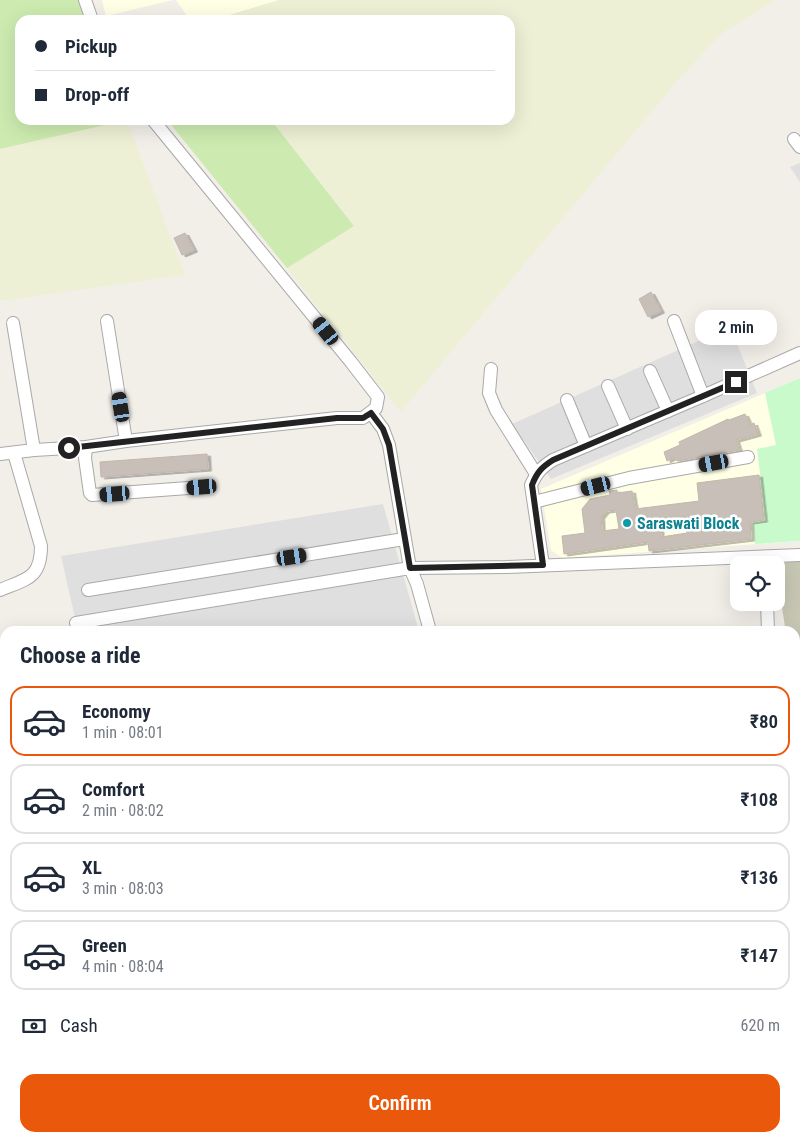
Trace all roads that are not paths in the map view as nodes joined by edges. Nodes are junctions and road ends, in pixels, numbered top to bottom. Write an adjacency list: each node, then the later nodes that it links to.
1 (85, 0): 2 (street)
2 (90, 15)
3 (158, 125): 14 (street)
4 (107, 321): 16 (street)
5 (674, 321): 11 (street)
6 (13, 323): 19 (street)
7 (800, 353): 11 (street)
8 (491, 369): 23 (street)
9 (650, 371): 13 (street)
10 (608, 386): 15 (street)
11 (704, 396): 13 (street)
12 (567, 400): 17 (street)
13 (668, 411): 15 (street)
14 (371, 413): 16 (street); 26 (street)
15 (627, 429): 17 (street)
16 (126, 441): 18 (street)
17 (586, 446): 23 (street)
18 (86, 447): 19 (street); 24 (street)
19 (34, 450): 20 (street)
20 (14, 453): 21 (street); 32 (street)
21 (0, 454)
22 (748, 457): 25 (street)
23 (536, 474): 25 (street)
24 (202, 487)
25 (534, 502): 30 (street)
26 (404, 539): 31 (street); 33 (street)
27 (800, 555): 28 (street)
28 (785, 558)
29 (730, 562): 30 (street)
30 (543, 565): 31 (street)
31 (410, 568): 35 (street); 36 (street)
32 (0, 590)
33 (88, 590)
34 (767, 611): 37 (street)
35 (76, 623)
36 (429, 626)
37 (768, 626)

